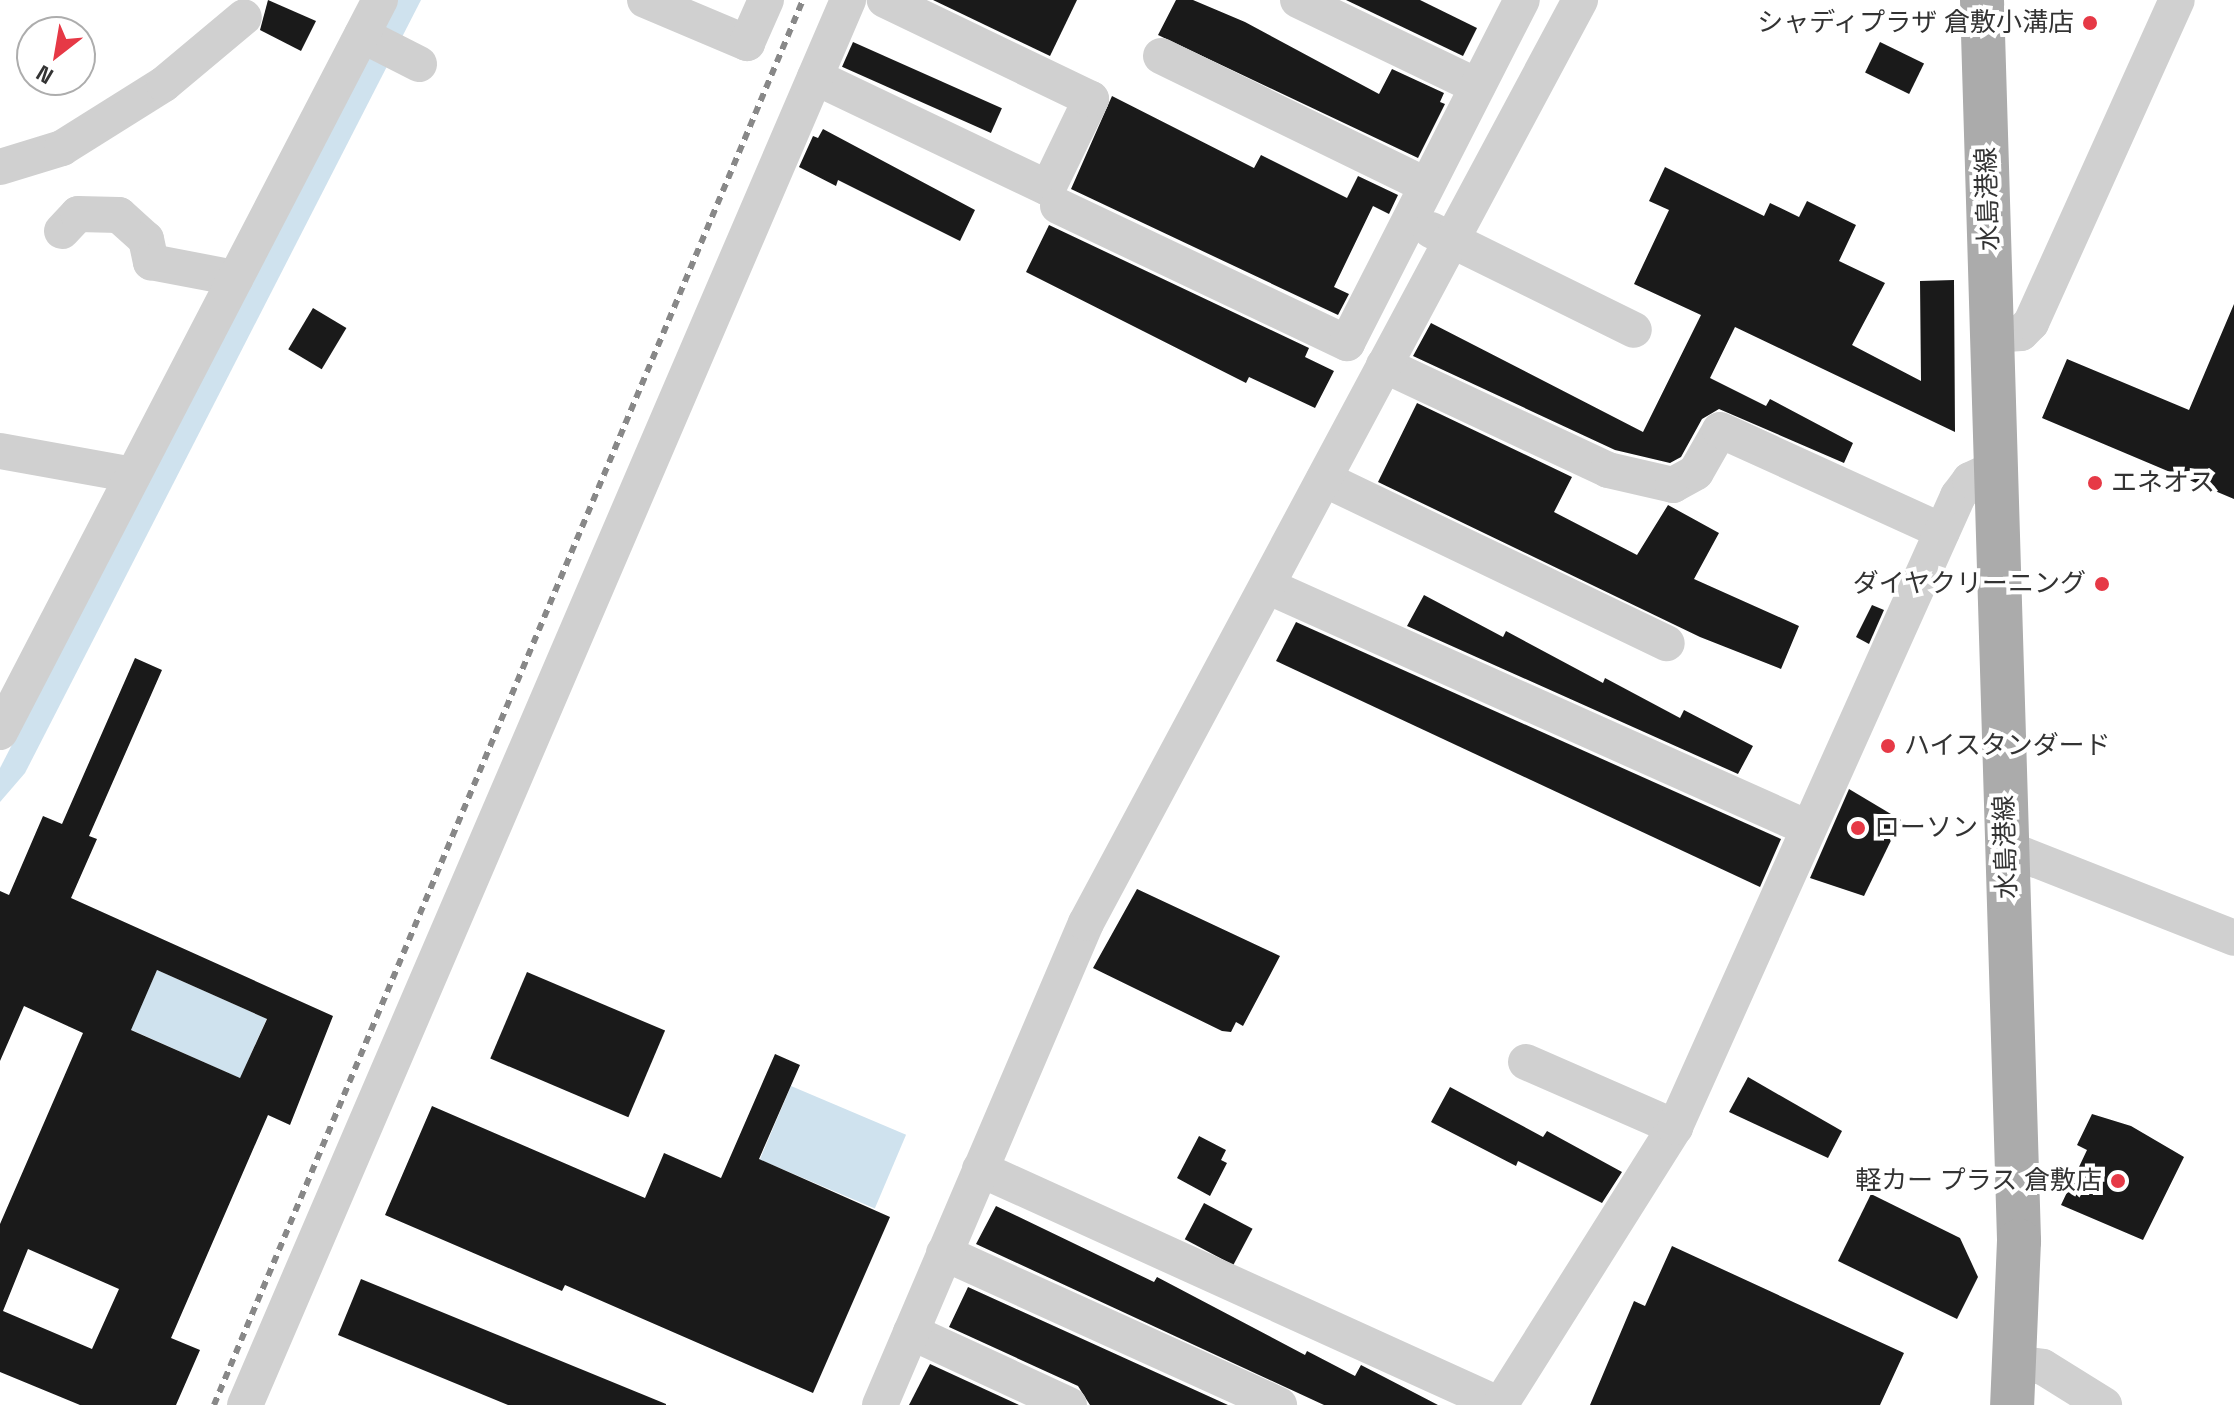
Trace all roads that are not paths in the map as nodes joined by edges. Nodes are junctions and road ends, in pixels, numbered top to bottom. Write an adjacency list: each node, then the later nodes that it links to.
1 (380, 0): 12 (street)
2 (645, 0): 3 (street)
3 (766, 0)
4 (848, 0): 15 (street)
5 (885, 0): 15 (street)
6 (1298, 0): 16 (street)
7 (1522, 0): 16 (street)
8 (1580, 0): 21 (street)
9 (1982, 0): 24 (main road, 水島港線)
10 (2177, 0): 24 (street)
11 (244, 17): 17 (street)
12 (366, 37): 14 (street); 22 (street)
13 (1161, 56): 18 (street)
14 (414, 61)
15 (815, 77): 43 (street)
16 (1477, 86): 18 (street)
17 (0, 167)
18 (1425, 185): 21 (street)
19 (1058, 206): 21 (street)
20 (62, 231): 22 (street)
21 (1435, 231): 23 (street); 25 (street)
22 (235, 278): 28 (street)
23 (1634, 330)
24 (1992, 335): 27 (main road, 水島港線)
25 (1384, 365): 29 (street); 30 (street)
26 (0, 451): 28 (street)
27 (1996, 468): 30 (street); 35 (main road, 水島港線)
28 (133, 475): 33 (street)
29 (1324, 479): 31 (street); 32 (street)
30 (1942, 531): 38 (street)
31 (1267, 586): 34 (street); 39 (street)
32 (1667, 643)
33 (0, 732)
34 (1792, 821)
35 (2006, 848): 36 (street); 42 (main road, 水島港線)
36 (2234, 938)
37 (1526, 1062): 38 (street)
38 (1675, 1127): 47 (street)
39 (980, 1169): 40 (street); 47 (street)
40 (944, 1253): 41 (street); 46 (street)
41 (911, 1332): 44 (street); 45 (street)
42 (2014, 1384): 48 (street)
43 (245, 1405)
44 (880, 1405)
45 (1069, 1405)
46 (1279, 1405)
47 (1500, 1405)
48 (2104, 1405)

